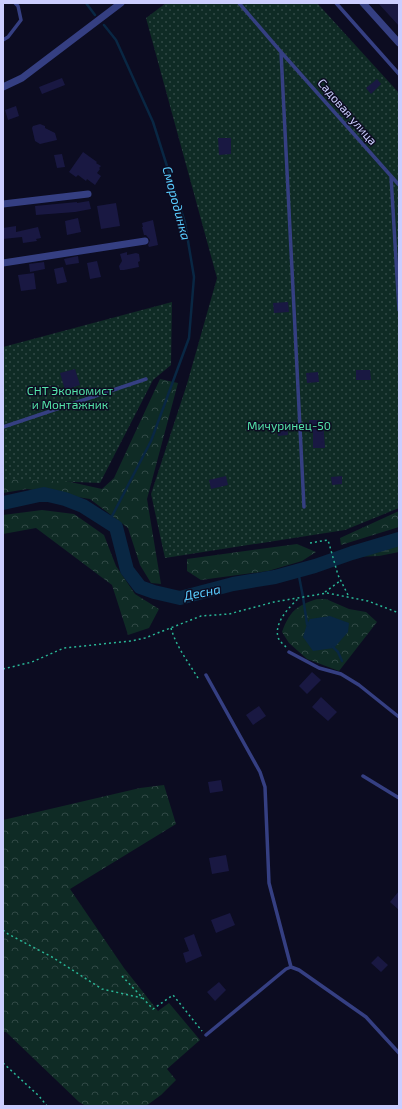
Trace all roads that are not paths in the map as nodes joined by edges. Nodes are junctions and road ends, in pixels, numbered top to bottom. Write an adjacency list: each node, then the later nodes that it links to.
1 (15, 3): 6 (lane)
2 (121, 3): 10 (street)
3 (239, 3): 8 (lane, Садовая улица)
4 (336, 3): 9 (lane)
5 (363, 3): 7 (street)
6 (3, 40)
7 (399, 43)
8 (281, 52): 11 (lane, Садовая улица); 20 (lane)
9 (399, 74)
10 (3, 87)
11 (391, 176): 12 (lane, Садовая улица); 17 (lane)
12 (399, 185)
13 (88, 194): 14 (street)
14 (3, 204)
15 (144, 241): 16 (street)
16 (3, 263)
17 (399, 310)
18 (146, 379): 19 (lane)
19 (3, 427)
20 (304, 508)
21 (289, 652): 23 (lane)
22 (206, 675): 26 (lane)
23 (399, 717)
24 (364, 776): 25 (lane)
25 (399, 798)
26 (291, 966): 27 (lane); 28 (lane)
27 (206, 1035)
28 (399, 1053)

